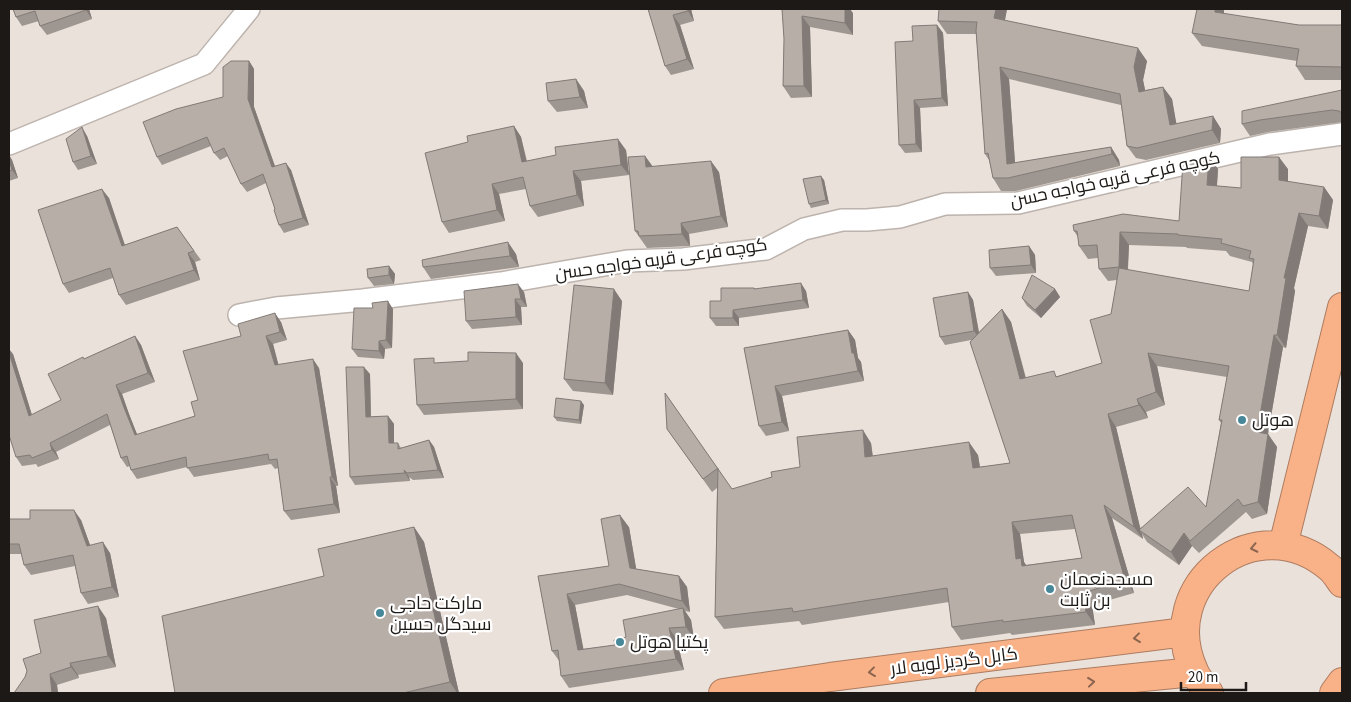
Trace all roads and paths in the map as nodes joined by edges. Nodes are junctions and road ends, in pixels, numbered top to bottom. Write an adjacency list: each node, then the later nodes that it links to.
1 (249, 9): 3 (street)
2 (1342, 134): 5 (street, کوچه فرعی قریه خواجه حسن)
3 (9, 144)
4 (1342, 307): 6 (highway)
5 (239, 316)
6 (1283, 546): 7 (highway); 8 (highway, one-way to 8)
7 (1342, 584)
8 (1185, 632): 10 (highway); 11 (highway, کابل گردیز لویه لار, one-way to 11)
9 (1342, 682): 13 (highway)
10 (1202, 683): 12 (highway, کابل گردیز لویه لار, one-way to 10)
11 (723, 693)
12 (990, 693)
13 (1334, 693)

